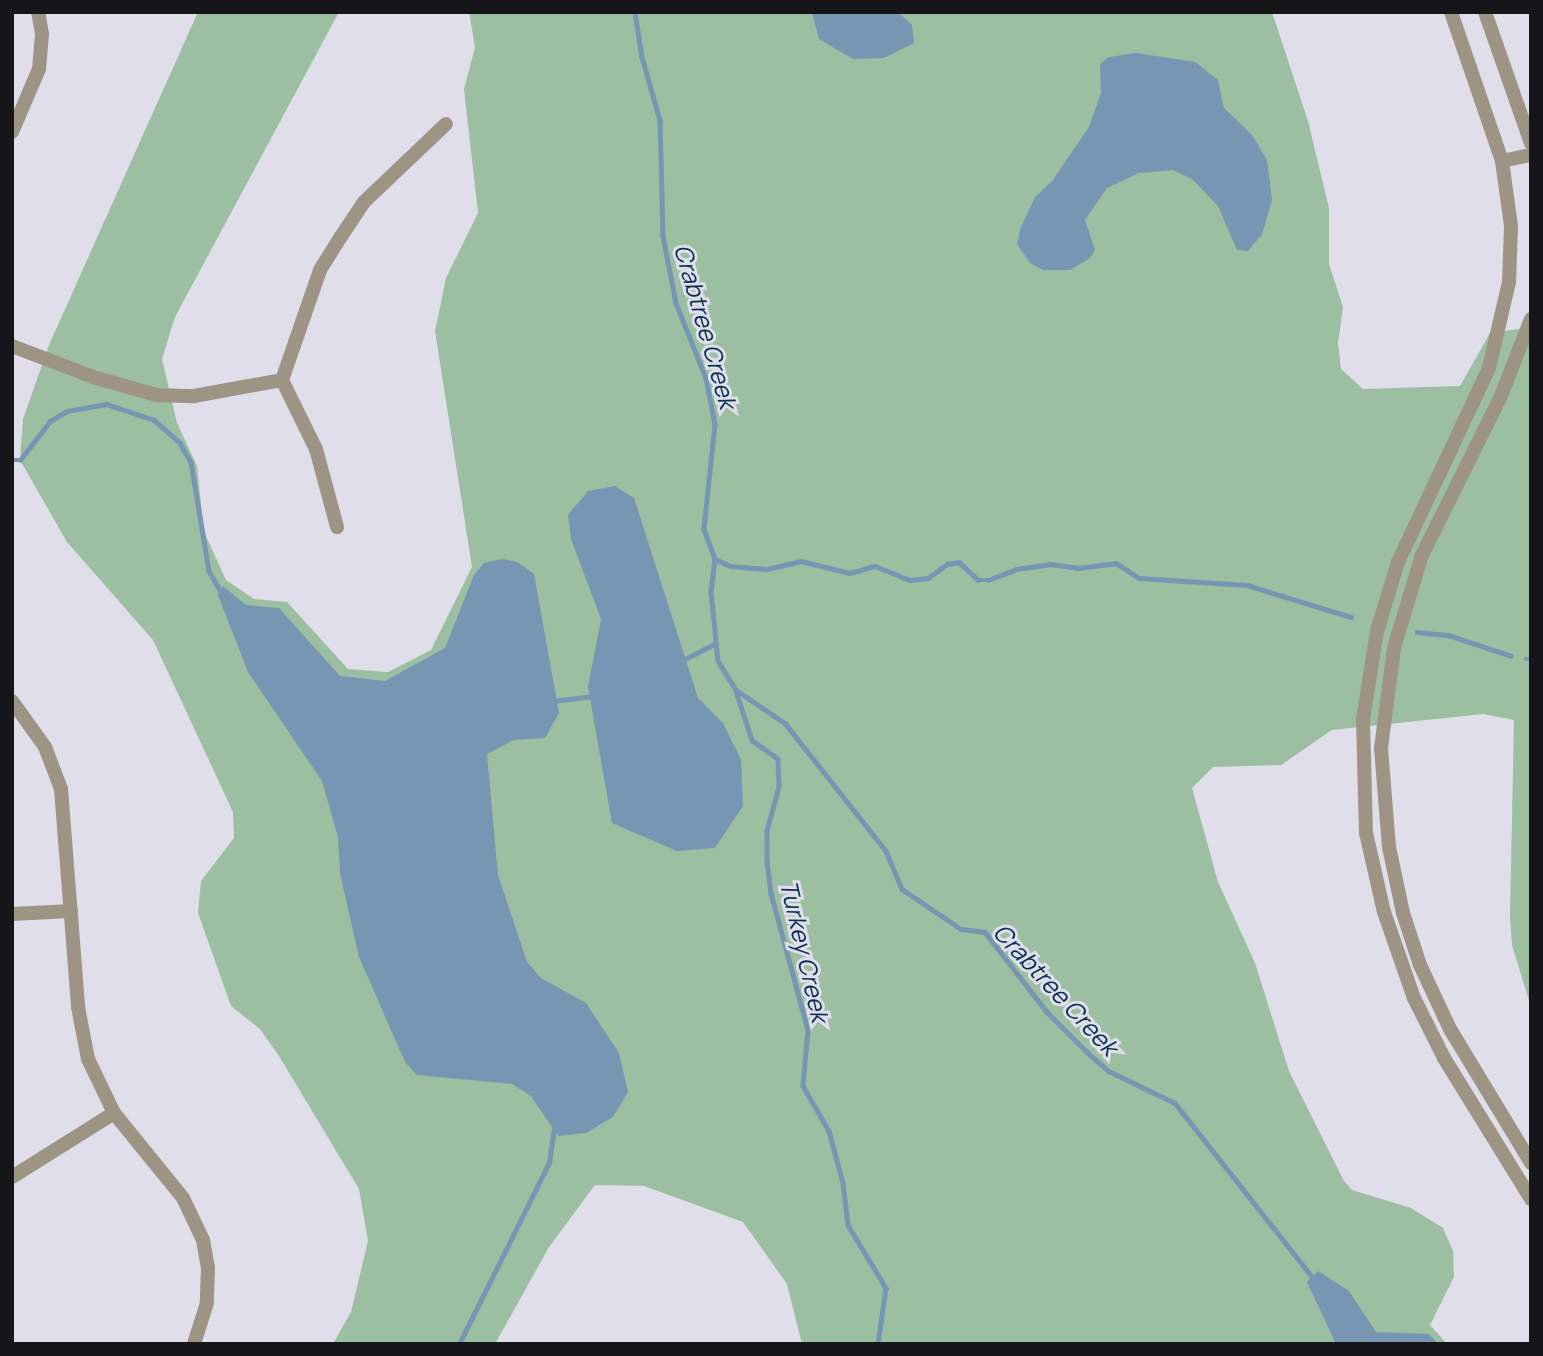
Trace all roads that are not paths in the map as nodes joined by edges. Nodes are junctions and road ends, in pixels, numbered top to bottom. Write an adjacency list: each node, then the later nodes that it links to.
1 (38, 12): 5 (street)
2 (1451, 12): 8 (street)
3 (1485, 12): 6 (street)
4 (446, 124): 11 (street)
5 (12, 132)
6 (1531, 143)
7 (1531, 155): 8 (street)
8 (1502, 161): 19 (street)
9 (1531, 319): 17 (street)
10 (12, 346): 11 (street)
11 (282, 380): 12 (street)
12 (337, 527)
13 (12, 701): 14 (street)
14 (71, 911): 15 (street); 16 (street)
15 (12, 914)
16 (114, 1113): 18 (street); 20 (street)
17 (1531, 1163)
18 (12, 1177)
19 (1531, 1199)
20 (194, 1344)

